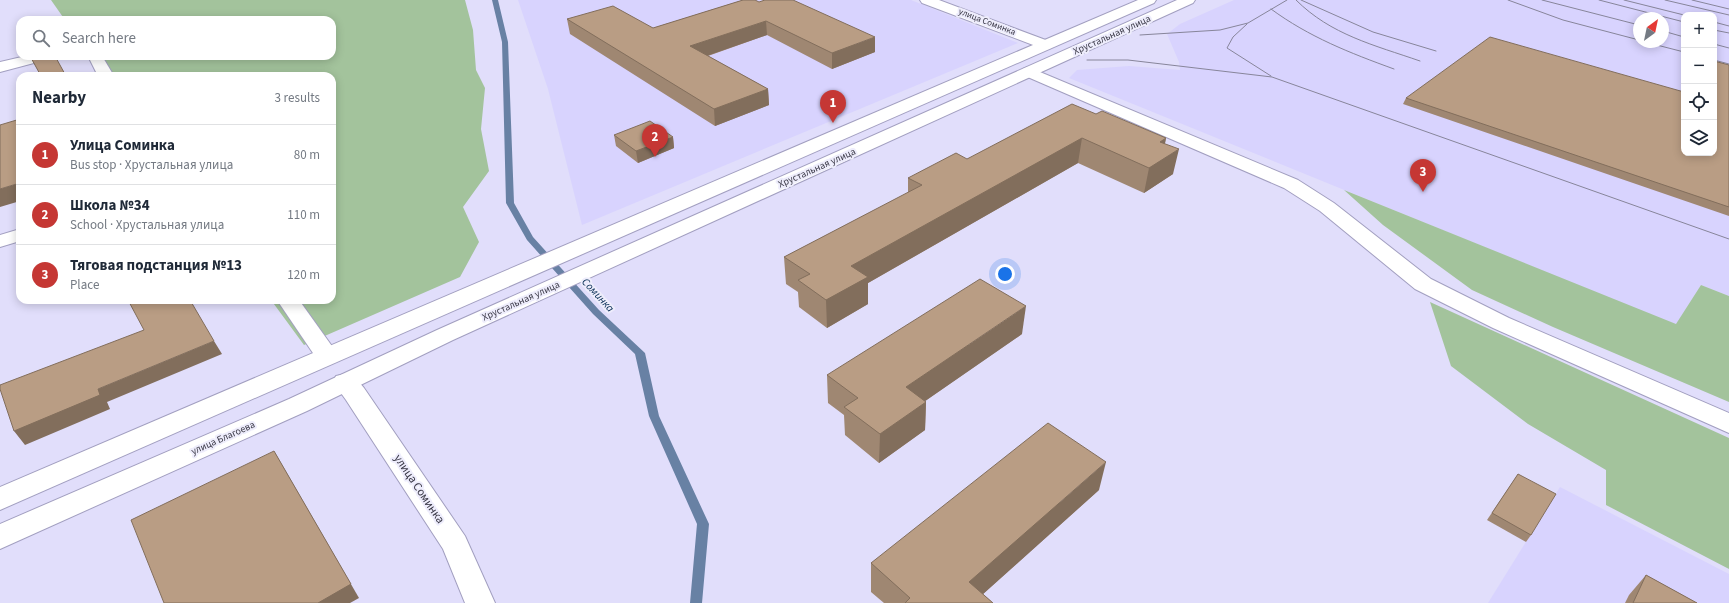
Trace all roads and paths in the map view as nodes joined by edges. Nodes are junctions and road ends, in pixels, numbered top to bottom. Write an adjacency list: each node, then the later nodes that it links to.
1 (927, 0): 4 (main road, улица Соминка)
2 (1149, 0): 4 (main road, Хрустальная улица)
3 (1188, 0): 5 (main road, Хрустальная улица)
4 (1046, 45): 5 (main road, улица Соминка); 8 (main road, Хрустальная улица)
5 (1070, 54): 11 (main road, Хрустальная улица)
6 (28, 60): 9 (main road)
7 (97, 60): 10 (main road)
8 (1004, 63): 11 (main road); 16 (main road, Хрустальная улица)
9 (0, 67)
10 (104, 72)
11 (1028, 72): 15 (main road, Хрустальная улица); 20 (main road)
12 (16, 236): 13 (main road)
13 (0, 241)
14 (291, 304): 17 (main road)
15 (445, 336): 18 (main road, улица Благоева)
16 (369, 338): 17 (main road); 18 (main road)
17 (327, 356): 19 (main road); 21 (main road)
18 (346, 382): 19 (main road, улица Благоева); 23 (main road, улица Соминка)
19 (298, 405): 22 (main road, улица Благоева)
20 (1729, 424)
21 (0, 499)
22 (0, 537)
23 (480, 603)

